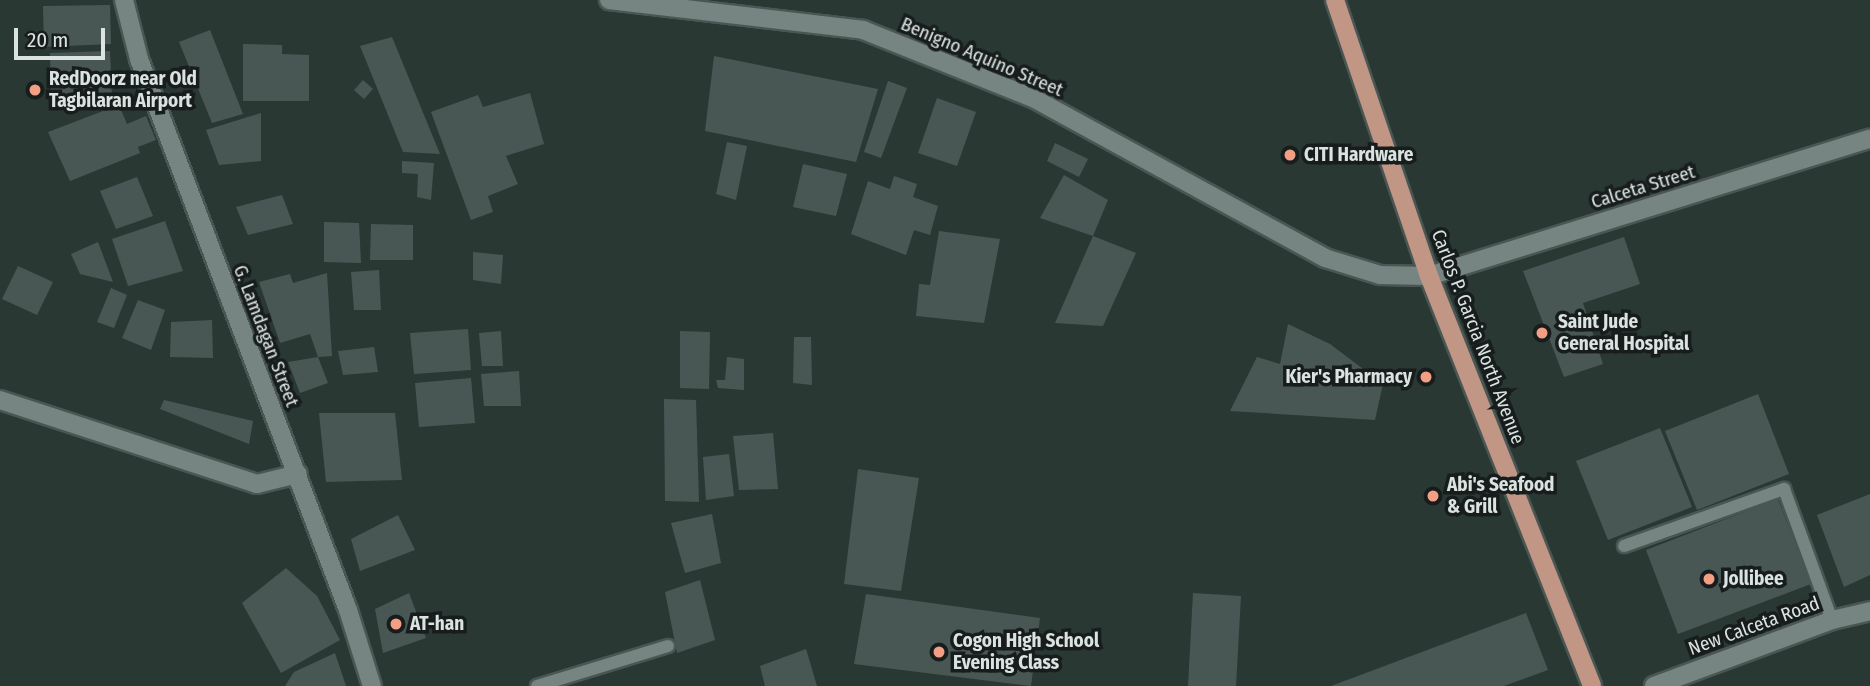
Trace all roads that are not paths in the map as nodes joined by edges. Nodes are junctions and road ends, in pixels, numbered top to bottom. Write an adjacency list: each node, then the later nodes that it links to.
1 (124, 0): 8 (main road, G. Lamdagan Street)
2 (609, 0): 4 (main road, Benigno Aquino Street)
3 (1335, 0): 6 (main road, Carlos P. Garcia North Avenue)
4 (698, 4): 6 (main road, Benigno Aquino Street)
5 (1870, 139): 6 (main road, Calceta Street)
6 (1429, 275): 15 (main road, Carlos P. Garcia North Avenue)
7 (0, 400): 8 (main road)
8 (298, 474): 13 (main road, G. Lamdagan Street)
9 (1624, 545): 11 (lane)
10 (1870, 611): 11 (main road, New Calceta Road)
11 (1832, 620): 16 (main road, New Calceta Road)
12 (668, 646): 14 (lane)
13 (372, 686)
14 (537, 686)
15 (1592, 686)
16 (1654, 686)

